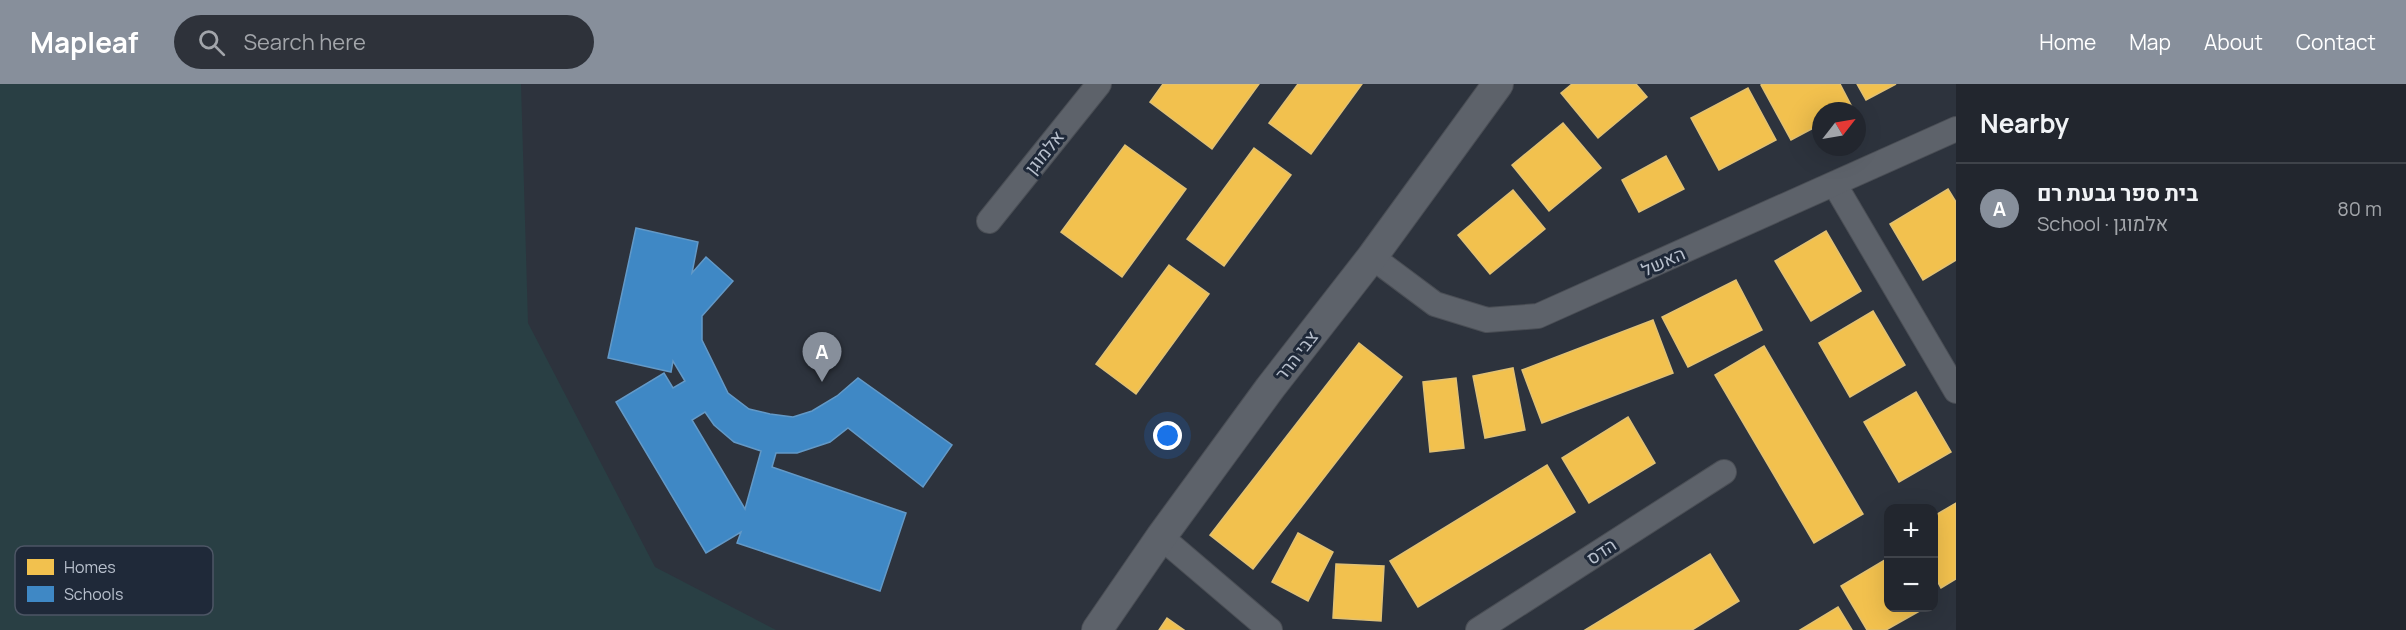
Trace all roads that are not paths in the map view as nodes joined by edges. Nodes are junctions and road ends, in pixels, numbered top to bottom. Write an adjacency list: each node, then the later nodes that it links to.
1 (1099, 84): 5 (street, אלמוגן)
2 (1498, 84): 6 (street, צבי הרר)
3 (1956, 129): 4 (street, האשל)
4 (1835, 185): 6 (street, האשל); 7 (street)
5 (988, 221)
6 (1372, 257): 9 (street, צבי הרר)
7 (1956, 392)
8 (1724, 472): 12 (street, הדס)
9 (1161, 537): 10 (street, צבי הרר); 11 (street)
10 (1097, 630)
11 (1270, 630)
12 (1478, 630)

